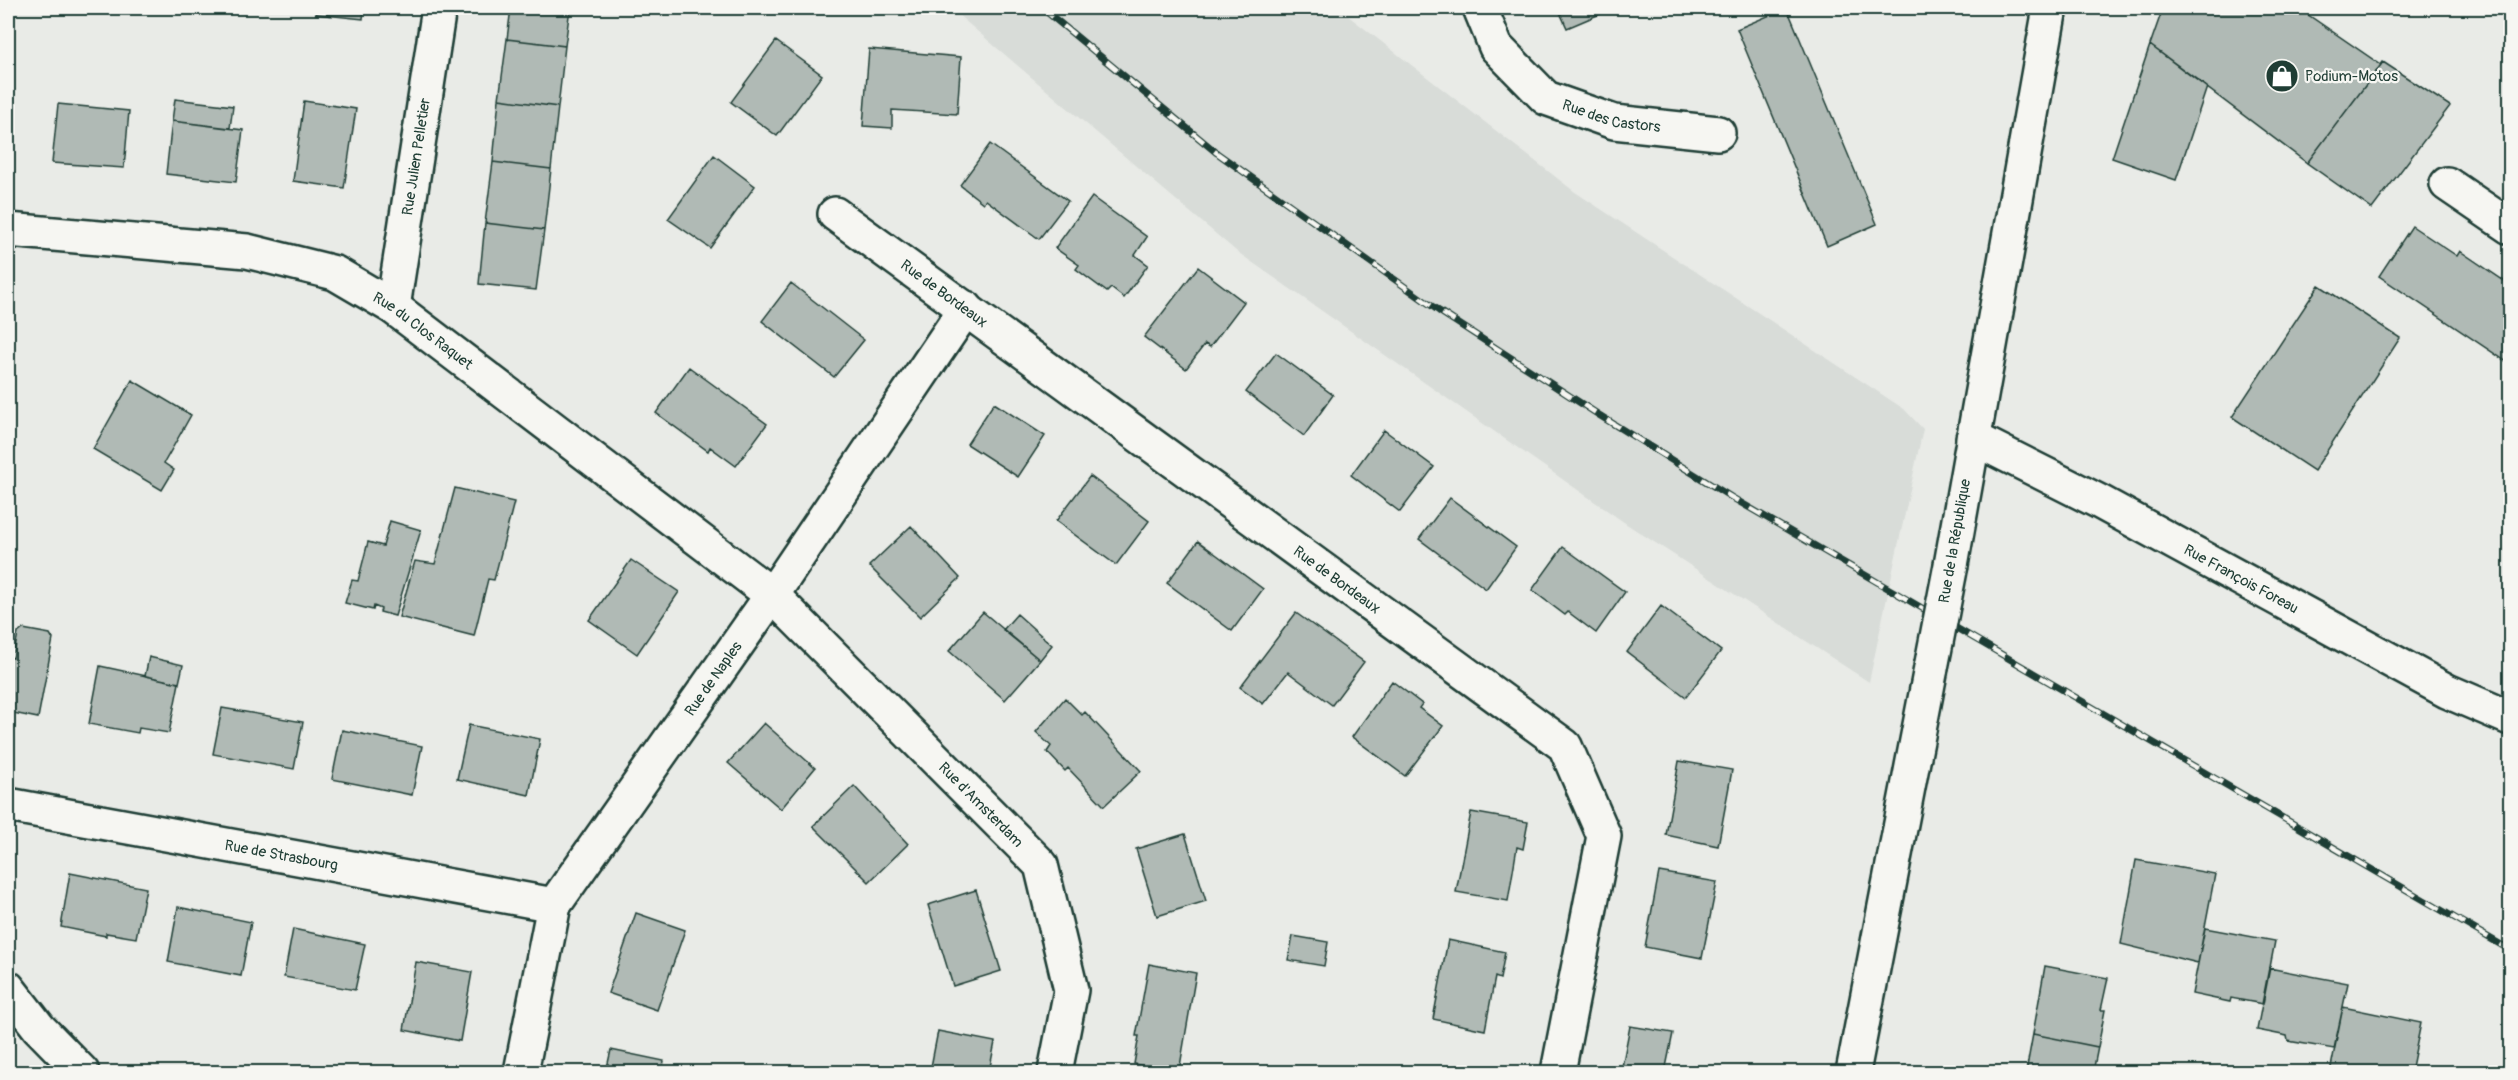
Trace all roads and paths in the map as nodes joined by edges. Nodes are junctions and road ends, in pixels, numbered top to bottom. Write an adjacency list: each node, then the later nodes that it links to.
1 (439, 8): 9 (street, Rue Julien Pelletier)
2 (1480, 8): 4 (street, Rue des Castors)
3 (2050, 8): 11 (street, Rue de la République)
4 (1718, 133)
5 (2446, 184): 7 (street)
6 (835, 214): 10 (street, Rue de Bordeaux)
7 (2511, 227)
8 (8, 230): 9 (street, Rue du Clos Raquet)
9 (393, 307): 12 (street, Rue du Clos Raquet)
10 (966, 308): 12 (street, Rue de Naples); 20 (street, Rue de Bordeaux)
11 (1973, 438): 13 (street, Rue François Foreau); 21 (street, Rue de la République, bridge)
12 (772, 594): 15 (street, Rue de Naples); 19 (street, Rue d'Amsterdam)
13 (2511, 718)
14 (8, 805): 15 (street, Rue de Strasbourg)
15 (554, 905): 18 (street, Rue de Naples)
16 (8, 988): 17 (street)
17 (82, 1072)
18 (521, 1072)
19 (1055, 1072)
20 (1558, 1072)
21 (1853, 1072)

